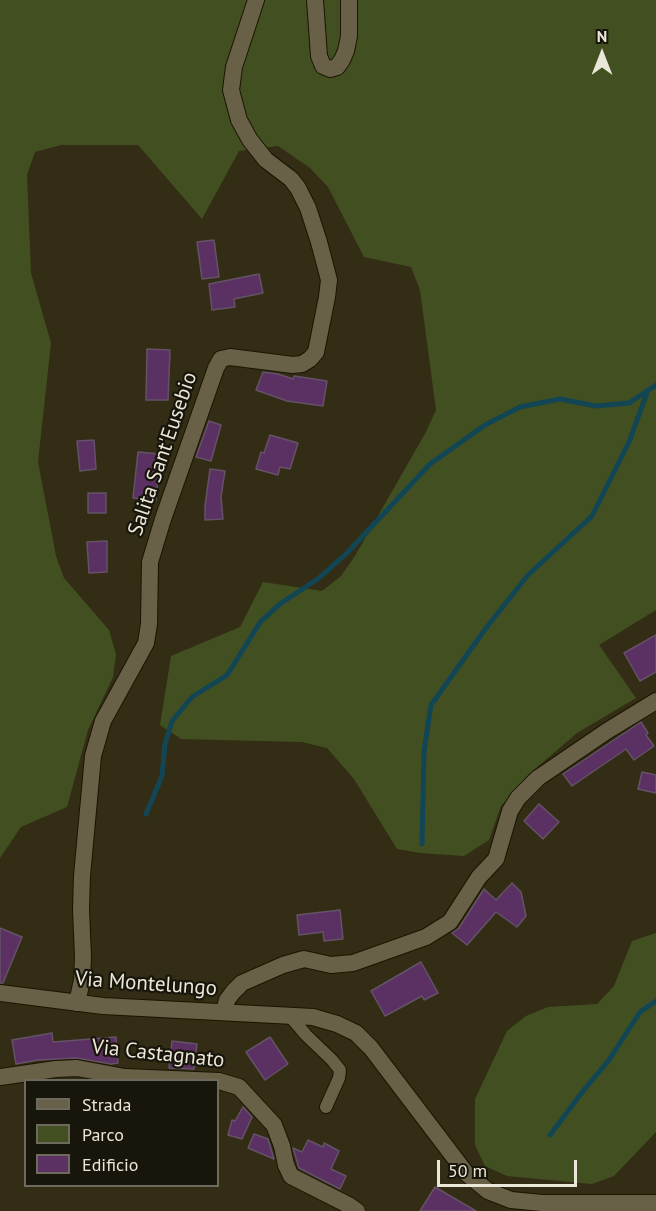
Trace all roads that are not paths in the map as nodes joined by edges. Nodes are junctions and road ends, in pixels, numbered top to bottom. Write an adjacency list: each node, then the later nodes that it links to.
1 (256, 0): 6 (street, Salita Sant'Eusebio)
2 (315, 0): 3 (street)
3 (349, 0)
4 (656, 701): 7 (street)
5 (0, 993): 6 (street, Via Montelungo)
6 (77, 1003): 7 (street, Via Montelungo)
7 (224, 1011): 8 (street, Via Montelungo)
8 (289, 1015): 12 (lane); 13 (street, Via Montelungo)
9 (0, 1077): 10 (street, Via Castagnato)
10 (172, 1079)
11 (219, 1081): 14 (street, Via Castagnato)
12 (326, 1107)
13 (656, 1203)
14 (357, 1211)

